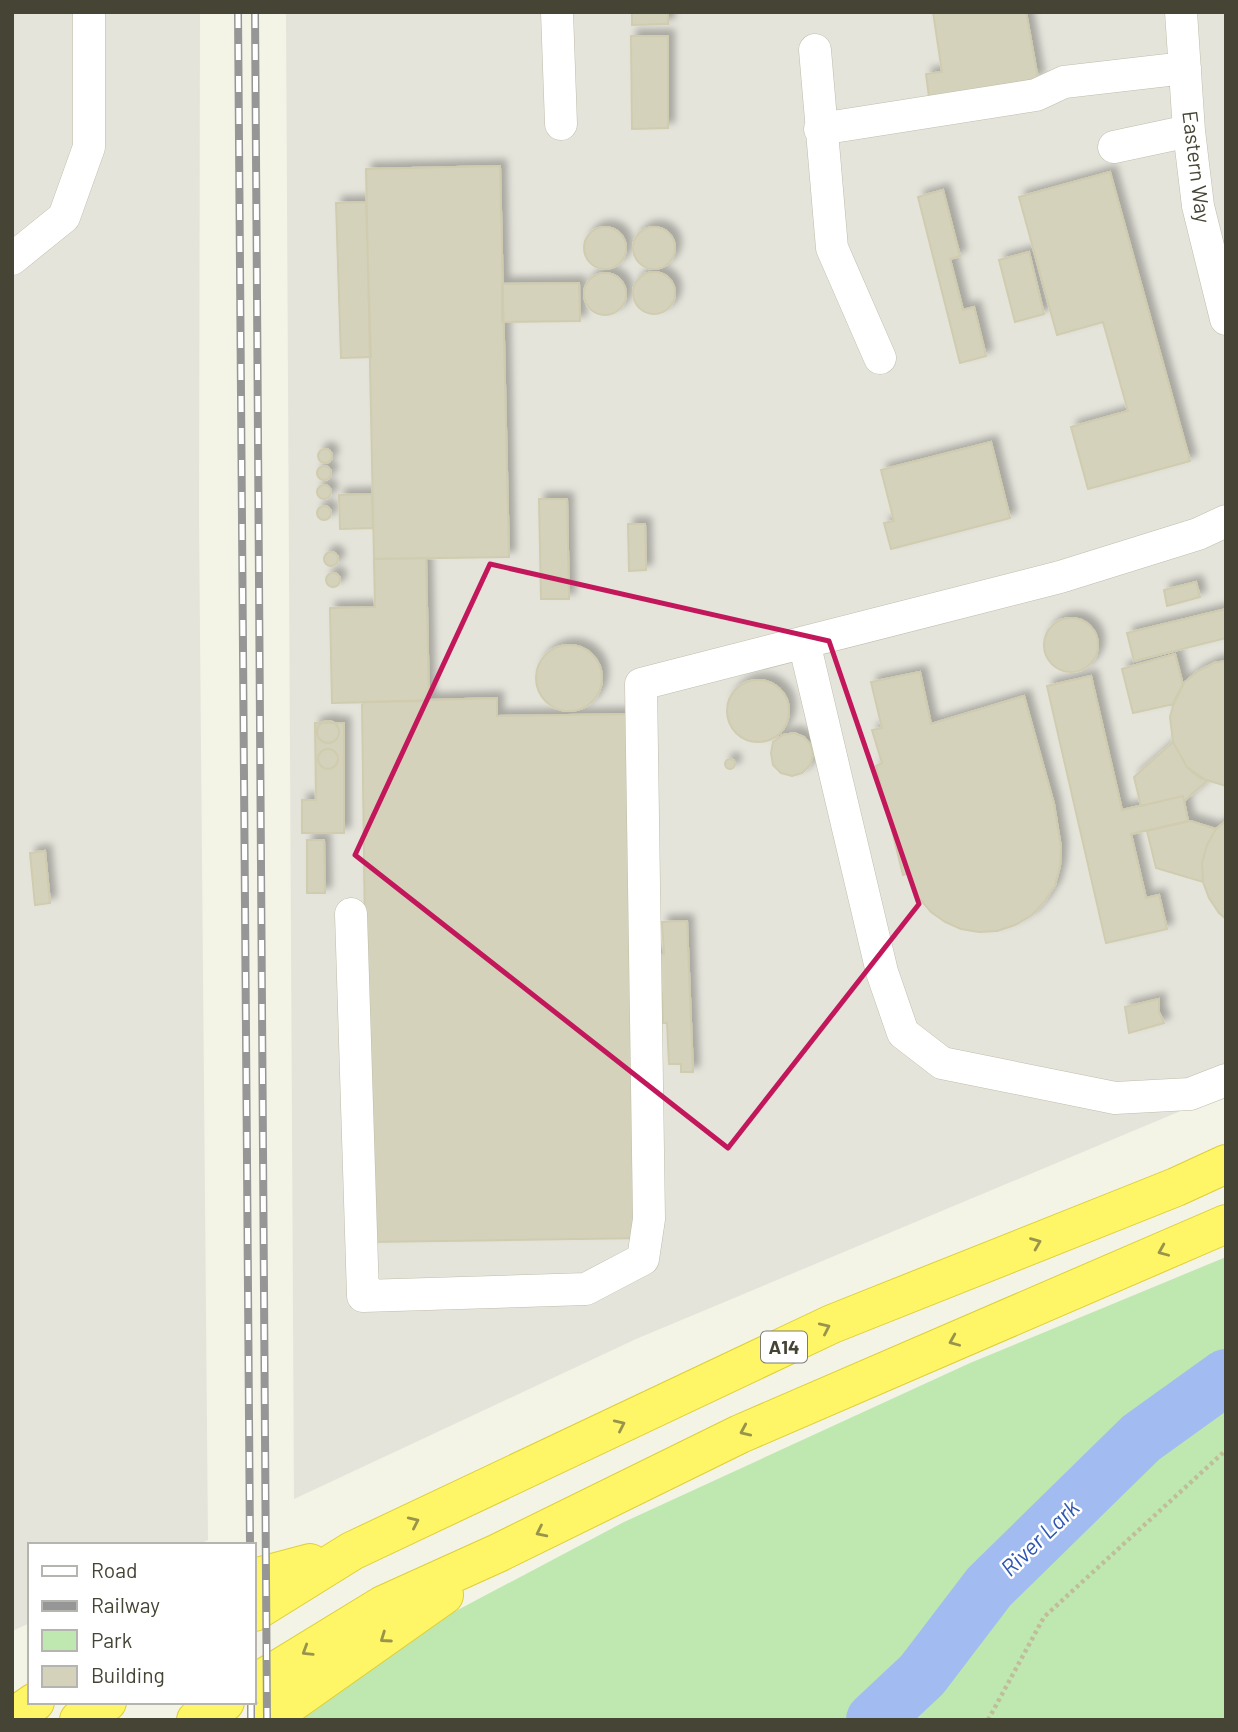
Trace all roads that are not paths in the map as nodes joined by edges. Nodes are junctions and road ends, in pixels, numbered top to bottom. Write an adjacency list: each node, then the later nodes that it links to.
1 (89, 12): 10 (street)
2 (557, 12): 6 (street)
3 (1181, 12): 5 (street, Eastern Way)
4 (815, 50): 7 (street)
5 (1185, 68): 7 (street); 8 (street, Eastern Way)
6 (561, 124)
7 (820, 129): 12 (street)
8 (1189, 131): 9 (street); 11 (street, Eastern Way)
9 (1114, 147)
10 (12, 259)
11 (1226, 319)
12 (880, 358)
13 (1212, 528): 14 (street)
14 (804, 642): 15 (street); 16 (street)
15 (351, 914)
16 (1226, 1080)
17 (1226, 1164): 19 (highway, A14, one-way to 17)
18 (1226, 1224): 20 (highway, one-way to 20)
19 (352, 1551): 21 (highway, A14); 22 (highway, A14)
20 (498, 1553): 23 (highway, one-way to 23); 30 (highway, one-way to 30)
21 (256, 1577)
22 (256, 1611)
23 (256, 1683)
24 (32, 1704): 27 (highway)
25 (104, 1704): 28 (highway)
26 (222, 1704): 29 (highway)
27 (12, 1718)
28 (79, 1720)
29 (196, 1720)
30 (267, 1720)

